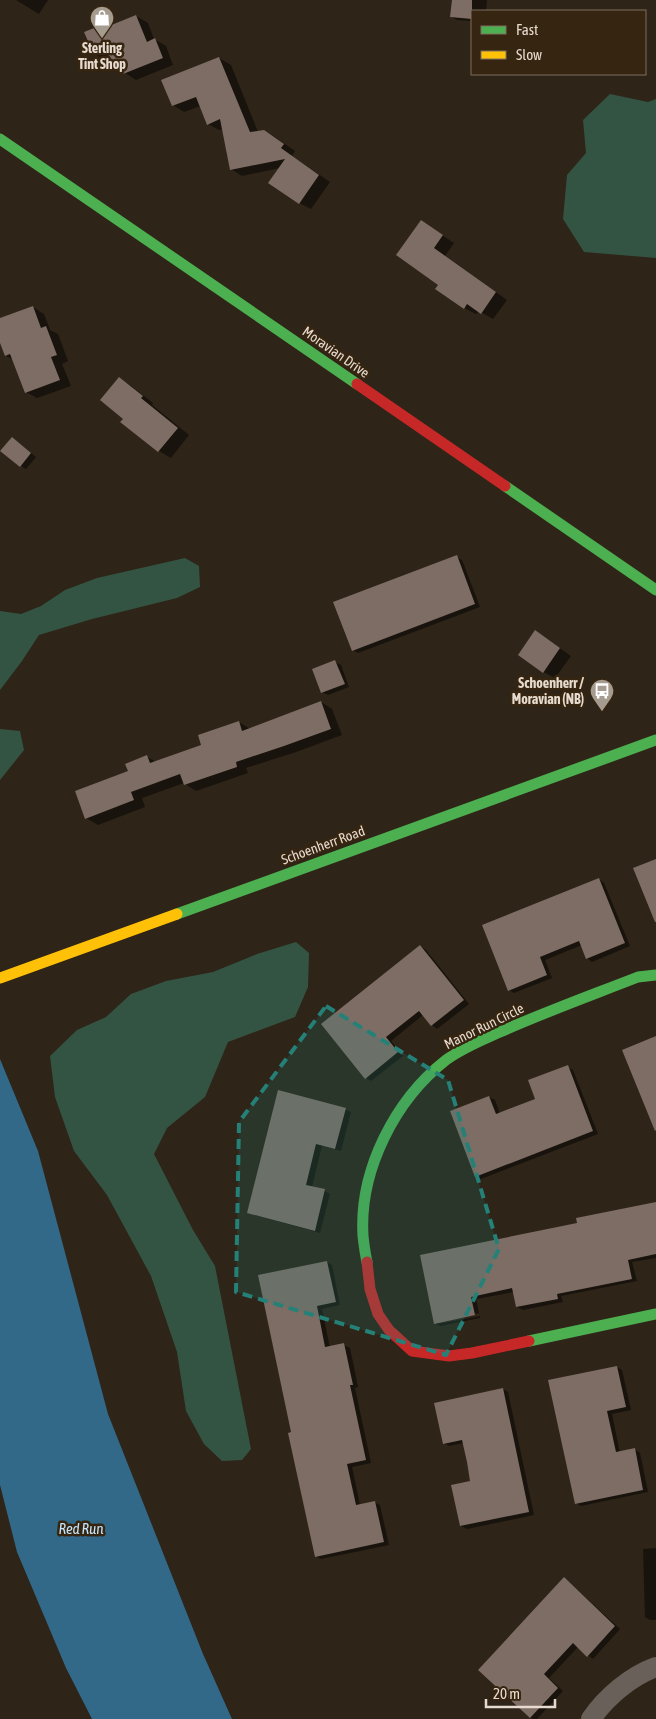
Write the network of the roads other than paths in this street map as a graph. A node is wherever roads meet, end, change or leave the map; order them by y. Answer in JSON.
{"nodes":[{"id":1,"x":0,"y":139,"type":"edge"},
{"id":2,"x":656,"y":590,"type":"edge"},
{"id":3,"x":656,"y":740,"type":"edge"},
{"id":4,"x":656,"y":975,"type":"edge"},
{"id":5,"x":0,"y":978,"type":"edge"},
{"id":6,"x":656,"y":1314,"type":"edge"},
{"id":7,"x":656,"y":1667,"type":"edge"},
{"id":8,"x":591,"y":1719,"type":"edge"}],
"edges":[{"from":1,"to":2,"type":"street","name":"Moravian Drive"},
{"from":3,"to":5,"type":"street","name":"Schoenherr Road"},
{"from":4,"to":6,"type":"street","name":"Manor Run Circle"},
{"from":7,"to":8,"type":"street"}]}
